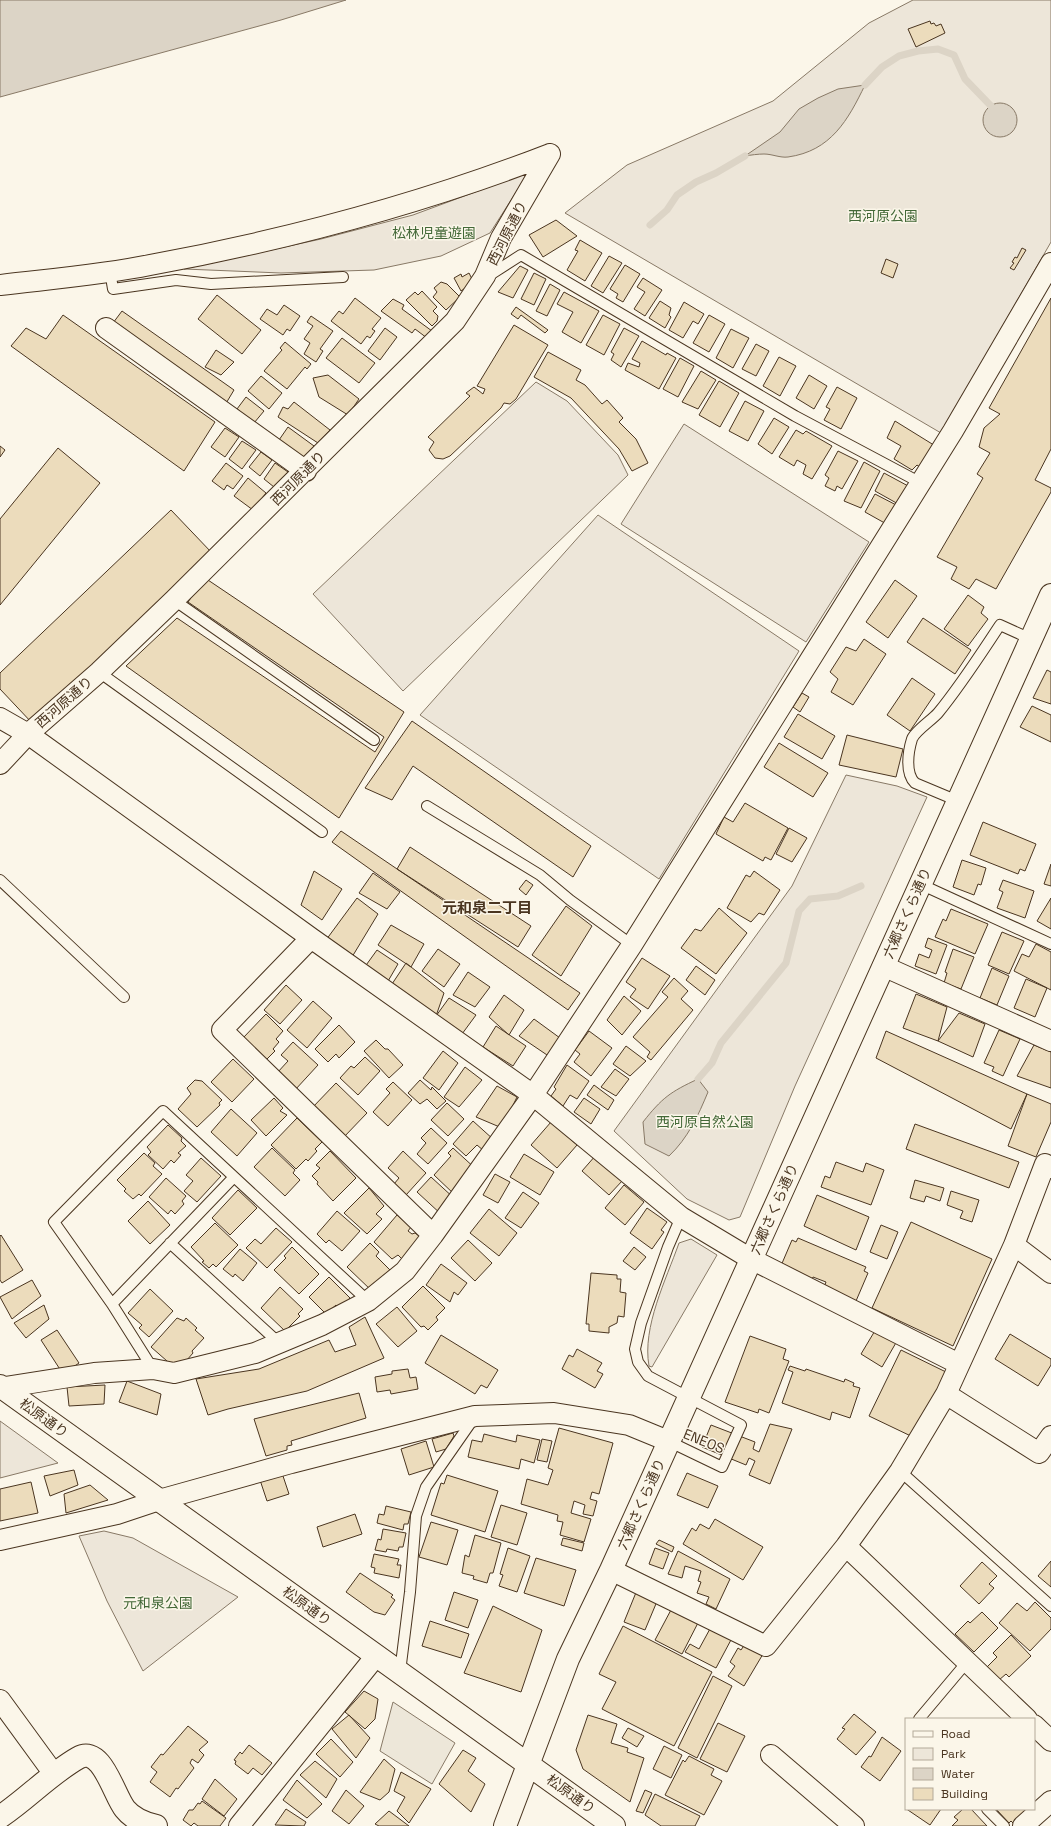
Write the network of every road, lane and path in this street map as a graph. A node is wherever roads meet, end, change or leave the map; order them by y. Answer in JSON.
{"nodes":[{"id":1,"x":1051,"y":263,"type":"edge"},
{"id":2,"x":110,"y":271,"type":"junction"},
{"id":3,"x":485,"y":276,"type":"junction"},
{"id":4,"x":344,"y":277,"type":"dead end"},
{"id":5,"x":0,"y":286,"type":"edge"},
{"id":6,"x":106,"y":328,"type":"dead end"},
{"id":7,"x":306,"y":471,"type":"junction"},
{"id":8,"x":921,"y":483,"type":"junction"},
{"id":9,"x":174,"y":600,"type":"junction"},
{"id":10,"x":1050,"y":602,"type":"edge"},
{"id":11,"x":1031,"y":639,"type":"junction"},
{"id":12,"x":99,"y":672,"type":"junction"},
{"id":13,"x":0,"y":718,"type":"edge"},
{"id":14,"x":28,"y":734,"type":"junction"},
{"id":15,"x":374,"y":740,"type":"dead end"},
{"id":16,"x":0,"y":764,"type":"edge"},
{"id":17,"x":958,"y":801,"type":"junction"},
{"id":18,"x":427,"y":806,"type":"dead end"},
{"id":19,"x":322,"y":832,"type":"dead end"},
{"id":20,"x":0,"y":880,"type":"edge"},
{"id":21,"x":920,"y":884,"type":"junction"},
{"id":22,"x":311,"y":938,"type":"junction"},
{"id":23,"x":632,"y":944,"type":"junction"},
{"id":24,"x":1051,"y":944,"type":"edge"},
{"id":25,"x":883,"y":966,"type":"junction"},
{"id":26,"x":124,"y":997,"type":"dead end"},
{"id":27,"x":1051,"y":1041,"type":"edge"},
{"id":28,"x":533,"y":1095,"type":"junction"},
{"id":29,"x":1051,"y":1168,"type":"edge"},
{"id":30,"x":234,"y":1177,"type":"junction"},
{"id":31,"x":681,"y":1217,"type":"junction"},
{"id":32,"x":433,"y":1235,"type":"junction"},
{"id":33,"x":170,"y":1243,"type":"junction"},
{"id":34,"x":1014,"y":1245,"type":"junction"},
{"id":35,"x":751,"y":1260,"type":"junction"},
{"id":36,"x":1051,"y":1273,"type":"edge"},
{"id":37,"x":368,"y":1301,"type":"junction"},
{"id":38,"x":112,"y":1304,"type":"junction"},
{"id":39,"x":279,"y":1343,"type":"junction"},
{"id":40,"x":960,"y":1364,"type":"junction"},
{"id":41,"x":153,"y":1369,"type":"junction"},
{"id":42,"x":0,"y":1387,"type":"edge"},
{"id":43,"x":946,"y":1394,"type":"junction"},
{"id":44,"x":688,"y":1398,"type":"junction"},
{"id":45,"x":475,"y":1416,"type":"junction"},
{"id":46,"x":1051,"y":1436,"type":"edge"},
{"id":47,"x":668,"y":1441,"type":"junction"},
{"id":48,"x":900,"y":1471,"type":"junction"},
{"id":49,"x":159,"y":1500,"type":"junction"},
{"id":50,"x":0,"y":1540,"type":"edge"},
{"id":51,"x":846,"y":1546,"type":"junction"},
{"id":52,"x":611,"y":1570,"type":"junction"},
{"id":53,"x":1051,"y":1606,"type":"edge"},
{"id":54,"x":376,"y":1656,"type":"junction"},
{"id":55,"x":967,"y":1662,"type":"junction"},
{"id":56,"x":400,"y":1672,"type":"junction"},
{"id":57,"x":0,"y":1700,"type":"edge"},
{"id":58,"x":921,"y":1718,"type":"edge"},
{"id":59,"x":1026,"y":1718,"type":"edge"},
{"id":60,"x":1035,"y":1726,"type":"edge"},
{"id":61,"x":1051,"y":1741,"type":"edge"},
{"id":62,"x":771,"y":1754,"type":"dead end"},
{"id":63,"x":530,"y":1764,"type":"junction"},
{"id":64,"x":54,"y":1774,"type":"junction"},
{"id":65,"x":1051,"y":1801,"type":"edge"},
{"id":66,"x":988,"y":1810,"type":"edge"},
{"id":67,"x":0,"y":1817,"type":"edge"},
{"id":68,"x":156,"y":1826,"type":"edge"},
{"id":69,"x":239,"y":1826,"type":"edge"},
{"id":70,"x":505,"y":1826,"type":"edge"},
{"id":71,"x":614,"y":1826,"type":"edge"},
{"id":72,"x":854,"y":1826,"type":"edge"},
{"id":73,"x":1004,"y":1826,"type":"edge"},
{"id":74,"x":1023,"y":1826,"type":"edge"}],
"edges":[{"from":1,"to":8,"type":"street"},
{"from":2,"to":3,"type":"street","name":"西河原通り"},
{"from":2,"to":4,"type":"lane"},
{"from":2,"to":5,"type":"street"},
{"from":3,"to":7,"type":"street","name":"西河原通り"},
{"from":3,"to":8,"type":"lane"},
{"from":6,"to":7,"type":"street"},
{"from":7,"to":9,"type":"street","name":"西河原通り"},
{"from":8,"to":23,"type":"street"},
{"from":9,"to":12,"type":"street","name":"西河原通り"},
{"from":9,"to":15,"type":"lane"},
{"from":10,"to":11,"type":"main road","name":"六郷さくら通り"},
{"from":11,"to":17,"type":"main road","name":"六郷さくら通り"},
{"from":11,"to":17,"type":"lane"},
{"from":12,"to":14,"type":"street","name":"西河原通り"},
{"from":12,"to":19,"type":"lane"},
{"from":13,"to":14,"type":"street"},
{"from":14,"to":16,"type":"street","name":"西河原通り"},
{"from":14,"to":22,"type":"street"},
{"from":17,"to":21,"type":"main road","name":"六郷さくら通り"},
{"from":18,"to":23,"type":"lane"},
{"from":20,"to":26,"type":"lane"},
{"from":21,"to":24,"type":"lane"},
{"from":21,"to":25,"type":"main road","name":"六郷さくら通り"},
{"from":22,"to":28,"type":"street"},
{"from":22,"to":32,"type":"street"},
{"from":23,"to":28,"type":"street"},
{"from":25,"to":27,"type":"street"},
{"from":25,"to":35,"type":"main road","name":"六郷さくら通り"},
{"from":28,"to":31,"type":"street"},
{"from":28,"to":32,"type":"street"},
{"from":29,"to":34,"type":"street"},
{"from":30,"to":33,"type":"lane"},
{"from":30,"to":37,"type":"lane"},
{"from":30,"to":38,"type":"lane"},
{"from":31,"to":35,"type":"street"},
{"from":31,"to":44,"type":"lane"},
{"from":32,"to":37,"type":"street"},
{"from":33,"to":38,"type":"lane"},
{"from":33,"to":39,"type":"lane"},
{"from":34,"to":36,"type":"street"},
{"from":34,"to":40,"type":"street"},
{"from":35,"to":40,"type":"street"},
{"from":35,"to":44,"type":"main road","name":"六郷さくら通り"},
{"from":37,"to":39,"type":"street"},
{"from":38,"to":41,"type":"lane"},
{"from":39,"to":41,"type":"street"},
{"from":40,"to":43,"type":"street"},
{"from":41,"to":42,"type":"street"},
{"from":42,"to":49,"type":"main road","name":"松原通り"},
{"from":43,"to":46,"type":"street"},
{"from":43,"to":48,"type":"street"},
{"from":44,"to":47,"type":"main road","name":"六郷さくら通り"},
{"from":44,"to":47,"type":"lane","name":"ENEOS"},
{"from":45,"to":47,"type":"street"},
{"from":45,"to":49,"type":"street"},
{"from":45,"to":56,"type":"lane"},
{"from":47,"to":52,"type":"main road","name":"六郷さくら通り"},
{"from":48,"to":51,"type":"street"},
{"from":48,"to":53,"type":"lane"},
{"from":49,"to":50,"type":"street"},
{"from":49,"to":54,"type":"main road","name":"松原通り"},
{"from":51,"to":52,"type":"street"},
{"from":51,"to":55,"type":"street"},
{"from":52,"to":63,"type":"main road","name":"六郷さくら通り"},
{"from":54,"to":56,"type":"main road","name":"松原通り"},
{"from":54,"to":69,"type":"street"},
{"from":55,"to":58,"type":"lane"},
{"from":55,"to":59,"type":"street"},
{"from":56,"to":63,"type":"main road","name":"松原通り"},
{"from":57,"to":64,"type":"street"},
{"from":60,"to":61,"type":"street"},
{"from":62,"to":72,"type":"street"},
{"from":63,"to":70,"type":"main road","name":"六郷さくら通り"},
{"from":63,"to":71,"type":"main road","name":"松原通り"},
{"from":64,"to":67,"type":"main road"},
{"from":64,"to":68,"type":"main road"},
{"from":65,"to":74,"type":"street"},
{"from":66,"to":73,"type":"lane"}]}
